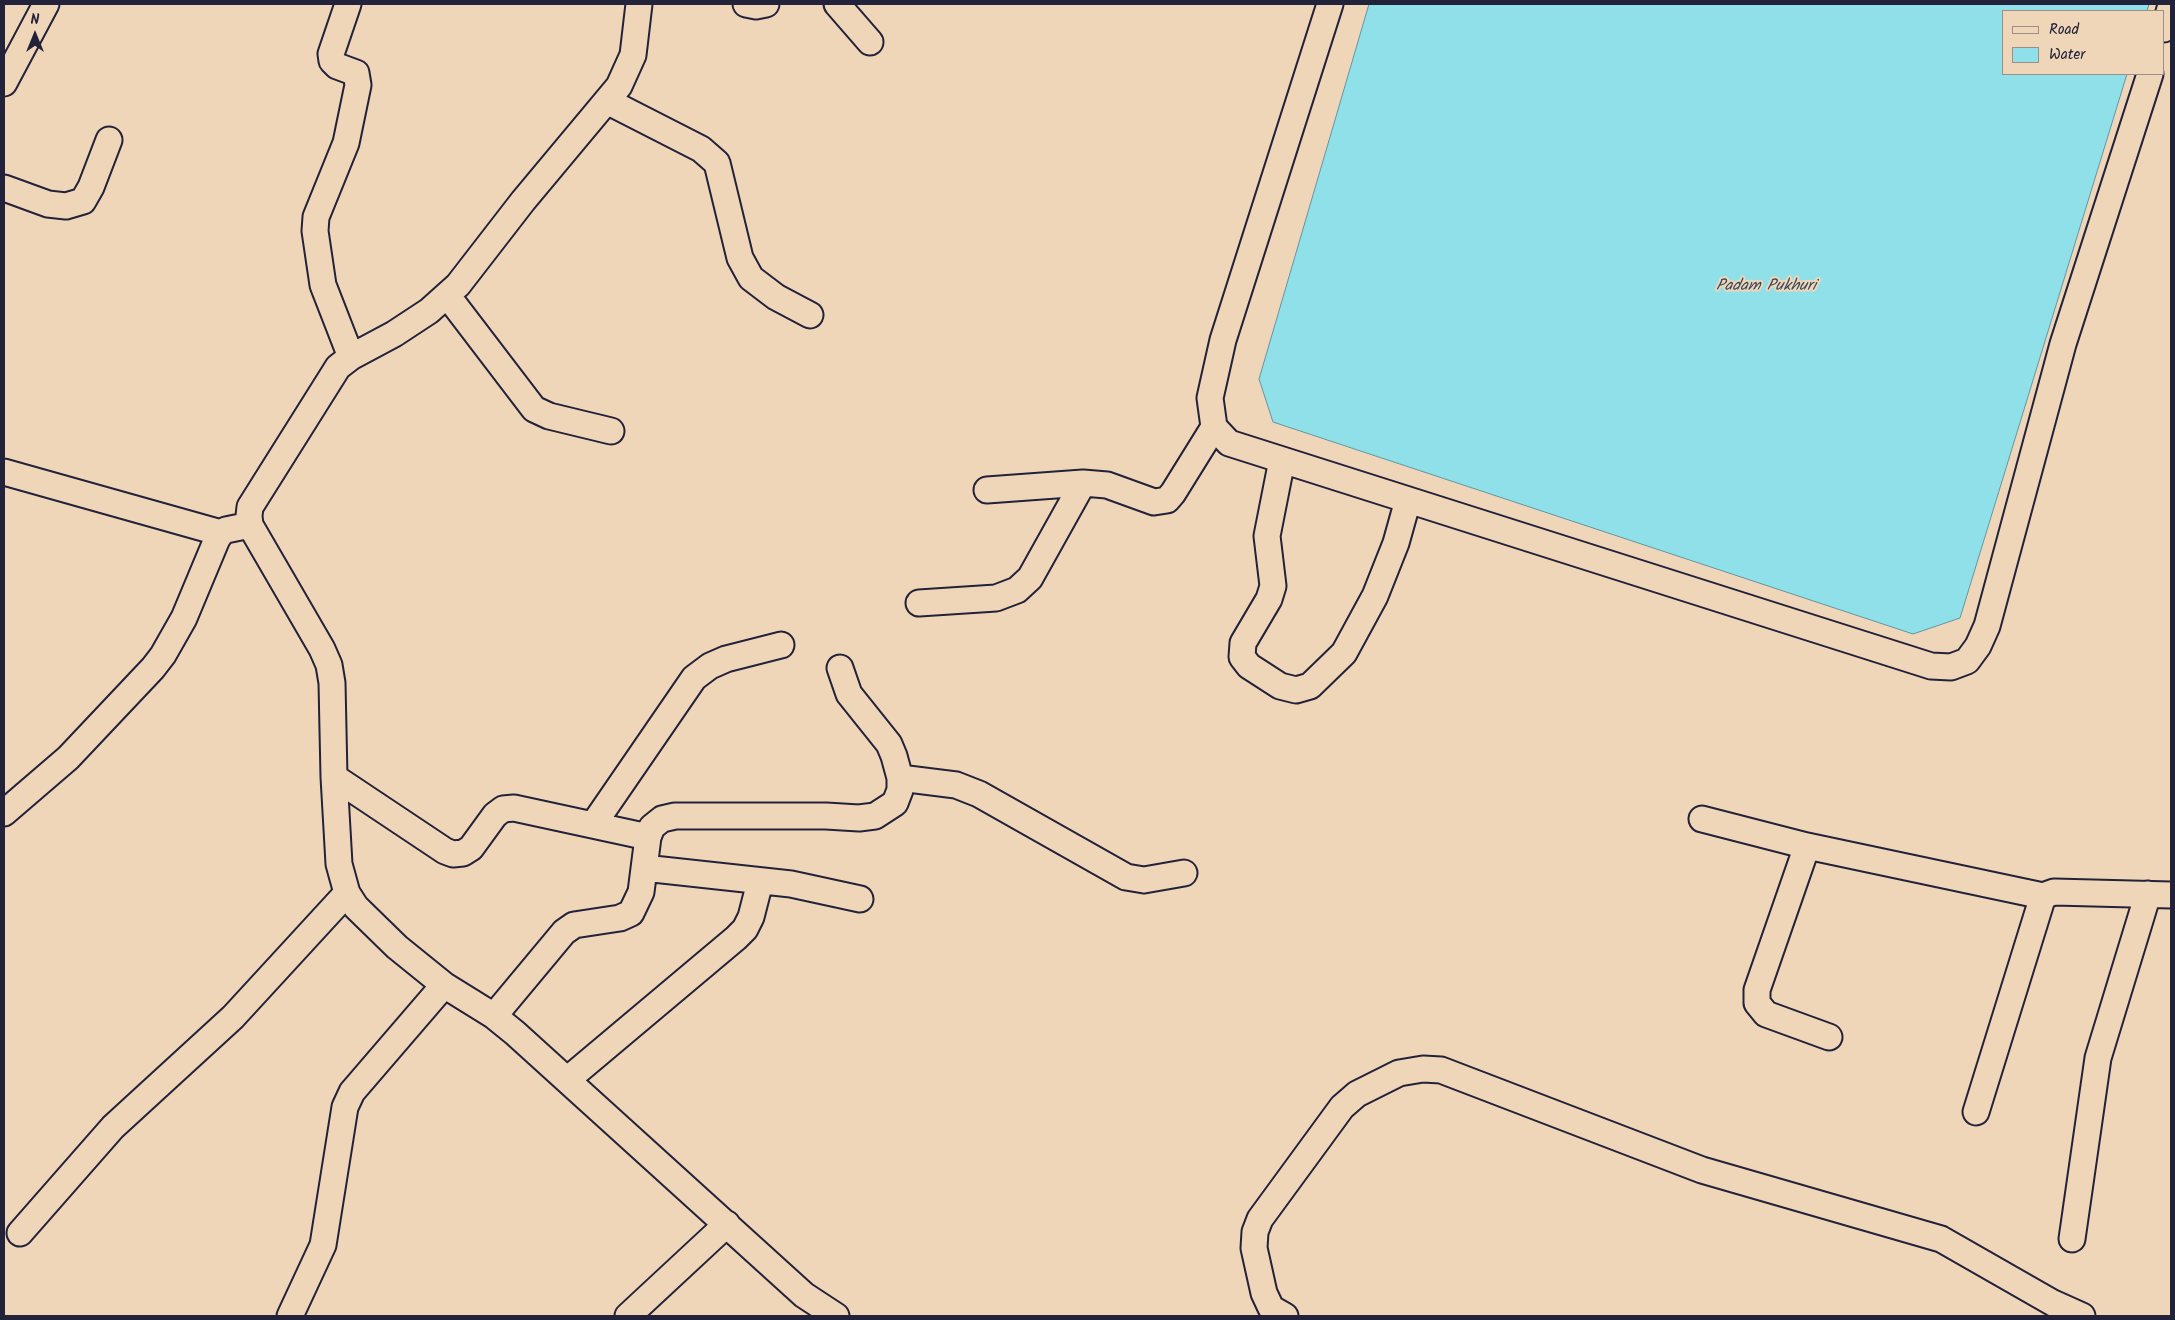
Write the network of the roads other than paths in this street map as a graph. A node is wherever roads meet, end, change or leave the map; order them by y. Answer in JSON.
{"nodes":[{"id":1,"x":46,"y":4,"type":"edge"},
{"id":2,"x":348,"y":4,"type":"edge"},
{"id":3,"x":639,"y":4,"type":"edge"},
{"id":4,"x":746,"y":4,"type":"edge"},
{"id":5,"x":766,"y":4,"type":"edge"},
{"id":6,"x":837,"y":4,"type":"edge"},
{"id":7,"x":1330,"y":4,"type":"edge"},
{"id":8,"x":2171,"y":5,"type":"edge"},
{"id":9,"x":2165,"y":26,"type":"edge"},
{"id":10,"x":870,"y":42,"type":"dead end"},
{"id":11,"x":8,"y":68,"type":"edge"},
{"id":12,"x":2150,"y":75,"type":"edge"},
{"id":13,"x":607,"y":101,"type":"junction"},
{"id":14,"x":109,"y":140,"type":"dead end"},
{"id":15,"x":4,"y":188,"type":"edge"},
{"id":16,"x":447,"y":295,"type":"junction"},
{"id":17,"x":810,"y":315,"type":"dead end"},
{"id":18,"x":351,"y":357,"type":"junction"},
{"id":19,"x":1214,"y":427,"type":"junction"},
{"id":20,"x":611,"y":431,"type":"dead end"},
{"id":21,"x":1282,"y":460,"type":"junction"},
{"id":22,"x":4,"y":472,"type":"edge"},
{"id":23,"x":1083,"y":483,"type":"junction"},
{"id":24,"x":987,"y":490,"type":"dead end"},
{"id":25,"x":1408,"y":500,"type":"junction"},
{"id":26,"x":250,"y":525,"type":"junction"},
{"id":27,"x":221,"y":533,"type":"junction"},
{"id":28,"x":919,"y":603,"type":"dead end"},
{"id":29,"x":781,"y":645,"type":"dead end"},
{"id":30,"x":840,"y":668,"type":"dead end"},
{"id":31,"x":334,"y":777,"type":"junction"},
{"id":32,"x":900,"y":778,"type":"junction"},
{"id":33,"x":4,"y":813,"type":"edge"},
{"id":34,"x":1702,"y":818,"type":"dead end"},
{"id":35,"x":594,"y":825,"type":"junction"},
{"id":36,"x":648,"y":837,"type":"junction"},
{"id":37,"x":1808,"y":846,"type":"junction"},
{"id":38,"x":644,"y":868,"type":"junction"},
{"id":39,"x":1184,"y":873,"type":"dead end"},
{"id":40,"x":760,"y":882,"type":"junction"},
{"id":41,"x":347,"y":893,"type":"junction"},
{"id":42,"x":2159,"y":895,"type":"edge"},
{"id":43,"x":2043,"y":896,"type":"junction"},
{"id":44,"x":860,"y":899,"type":"dead end"},
{"id":45,"x":444,"y":986,"type":"junction"},
{"id":46,"x":494,"y":1016,"type":"junction"},
{"id":47,"x":1829,"y":1037,"type":"dead end"},
{"id":48,"x":568,"y":1080,"type":"junction"},
{"id":49,"x":1976,"y":1112,"type":"dead end"},
{"id":50,"x":727,"y":1224,"type":"junction"},
{"id":51,"x":20,"y":1234,"type":"dead end"},
{"id":52,"x":2072,"y":1239,"type":"dead end"},
{"id":53,"x":290,"y":1316,"type":"edge"},
{"id":54,"x":628,"y":1316,"type":"edge"},
{"id":55,"x":836,"y":1316,"type":"edge"},
{"id":56,"x":1285,"y":1316,"type":"edge"},
{"id":57,"x":2082,"y":1316,"type":"edge"}],
"edges":[{"from":1,"to":11,"type":"street"},
{"from":2,"to":18,"type":"street"},
{"from":3,"to":13,"type":"street"},
{"from":4,"to":5,"type":"street"},
{"from":6,"to":10,"type":"street"},
{"from":7,"to":19,"type":"street"},
{"from":8,"to":9,"type":"street"},
{"from":12,"to":25,"type":"street"},
{"from":13,"to":16,"type":"street"},
{"from":13,"to":17,"type":"street"},
{"from":14,"to":15,"type":"street"},
{"from":16,"to":18,"type":"street"},
{"from":16,"to":20,"type":"street"},
{"from":18,"to":26,"type":"street"},
{"from":19,"to":21,"type":"street"},
{"from":19,"to":23,"type":"street"},
{"from":21,"to":25,"type":"street"},
{"from":21,"to":25,"type":"street"},
{"from":22,"to":27,"type":"street"},
{"from":23,"to":24,"type":"street"},
{"from":23,"to":28,"type":"street"},
{"from":26,"to":27,"type":"street"},
{"from":26,"to":31,"type":"street"},
{"from":27,"to":33,"type":"street"},
{"from":29,"to":35,"type":"street"},
{"from":30,"to":32,"type":"street"},
{"from":31,"to":35,"type":"street"},
{"from":31,"to":41,"type":"street"},
{"from":32,"to":36,"type":"street"},
{"from":32,"to":39,"type":"street"},
{"from":34,"to":37,"type":"street"},
{"from":35,"to":36,"type":"street"},
{"from":36,"to":38,"type":"street"},
{"from":37,"to":43,"type":"street"},
{"from":37,"to":47,"type":"street"},
{"from":38,"to":40,"type":"street"},
{"from":38,"to":46,"type":"street"},
{"from":40,"to":44,"type":"street"},
{"from":40,"to":48,"type":"street"},
{"from":41,"to":45,"type":"street"},
{"from":41,"to":51,"type":"street"},
{"from":42,"to":43,"type":"street"},
{"from":42,"to":52,"type":"street"},
{"from":43,"to":49,"type":"street"},
{"from":45,"to":46,"type":"street"},
{"from":45,"to":53,"type":"street"},
{"from":46,"to":48,"type":"street"},
{"from":48,"to":50,"type":"street"},
{"from":50,"to":54,"type":"street"},
{"from":50,"to":55,"type":"street"},
{"from":56,"to":57,"type":"street"}]}
